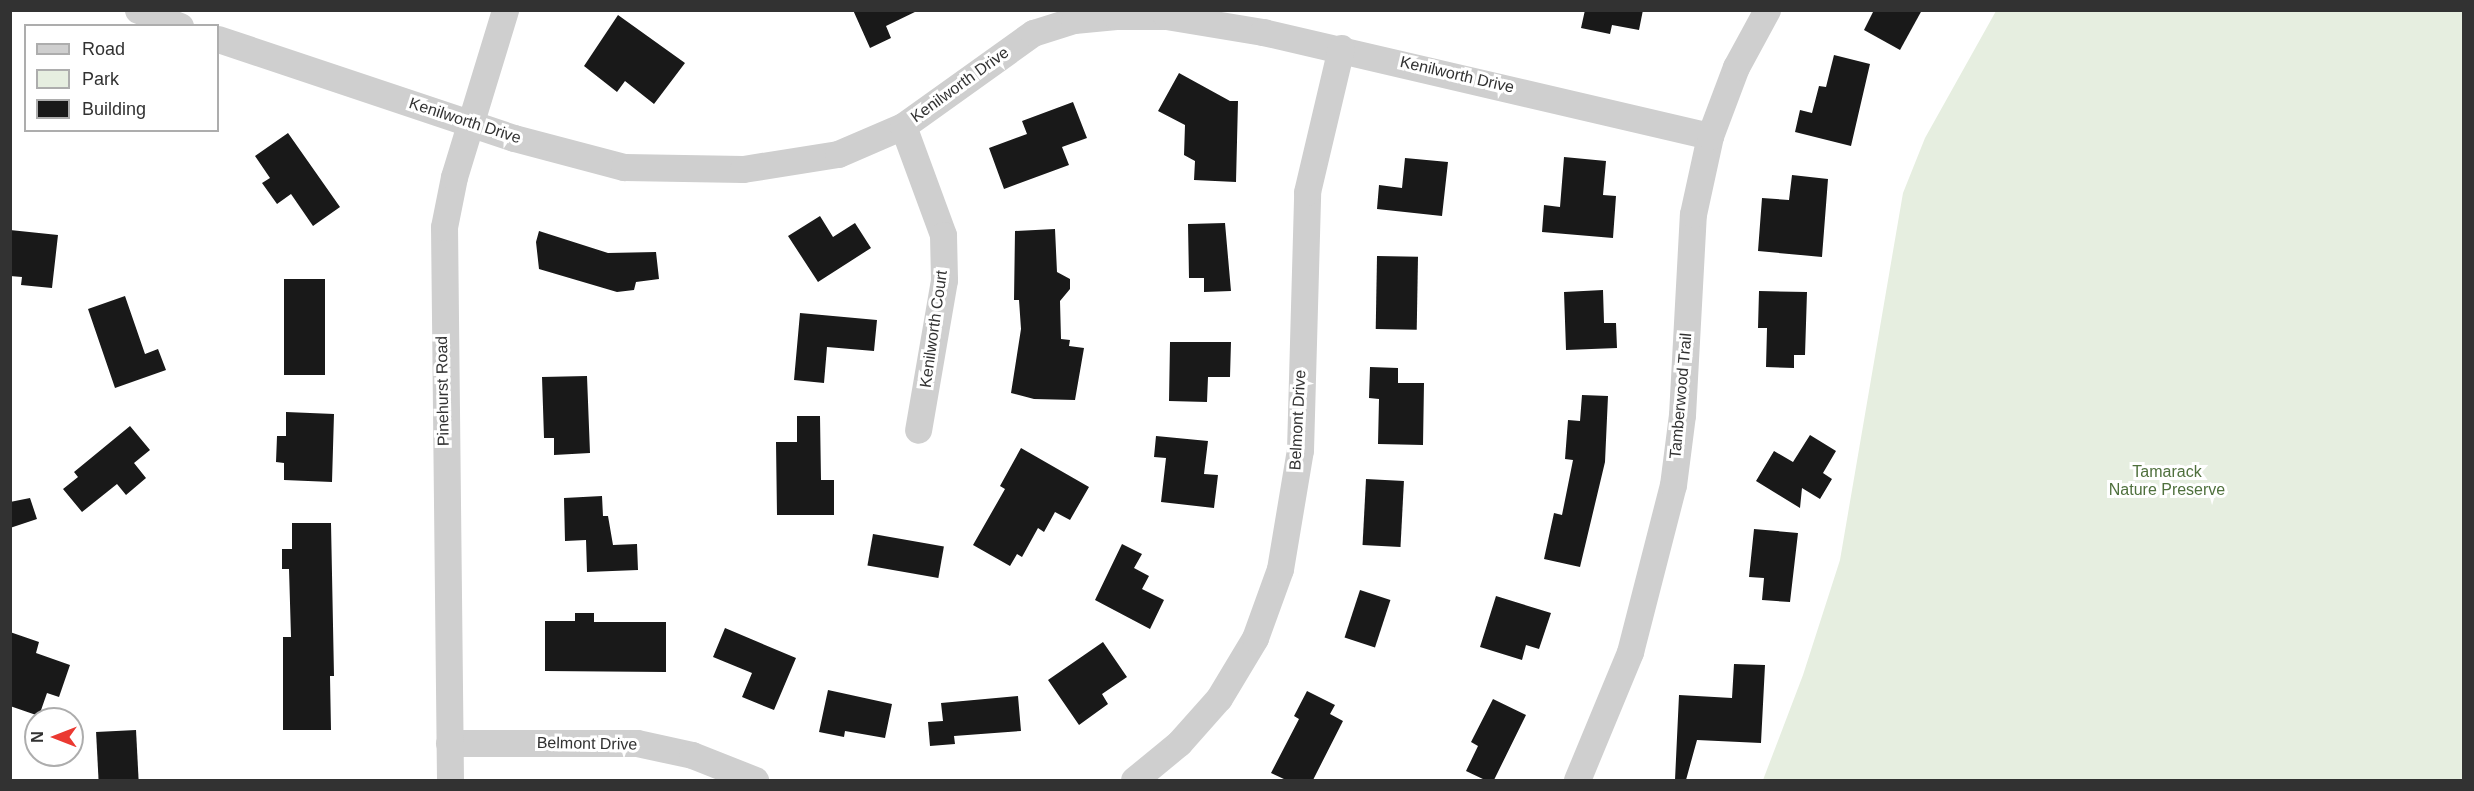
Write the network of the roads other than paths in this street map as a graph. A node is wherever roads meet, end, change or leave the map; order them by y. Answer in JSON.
{"nodes":[{"id":1,"x":138,"y":10,"type":"edge"},
{"id":2,"x":505,"y":10,"type":"edge"},
{"id":3,"x":1767,"y":10,"type":"edge"},
{"id":4,"x":175,"y":24,"type":"edge"},
{"id":5,"x":219,"y":39,"type":"edge"},
{"id":6,"x":1341,"y":48,"type":"junction"},
{"id":7,"x":470,"y":121,"type":"junction"},
{"id":8,"x":903,"y":126,"type":"junction"},
{"id":9,"x":1710,"y":136,"type":"junction"},
{"id":10,"x":918,"y":430,"type":"dead end"},
{"id":11,"x":449,"y":743,"type":"junction"},
{"id":12,"x":450,"y":780,"type":"edge"},
{"id":13,"x":755,"y":780,"type":"edge"},
{"id":14,"x":1134,"y":780,"type":"edge"},
{"id":15,"x":1577,"y":780,"type":"edge"}],
"edges":[{"from":1,"to":4,"type":"street"},
{"from":2,"to":7,"type":"street","name":"Pinehurst Road"},
{"from":3,"to":9,"type":"street","name":"Tamberwood Trail"},
{"from":5,"to":7,"type":"street","name":"Kenilworth Drive"},
{"from":6,"to":8,"type":"street","name":"Kenilworth Drive"},
{"from":6,"to":9,"type":"street","name":"Kenilworth Drive"},
{"from":6,"to":14,"type":"street","name":"Belmont Drive"},
{"from":7,"to":8,"type":"street","name":"Kenilworth Drive"},
{"from":7,"to":11,"type":"street","name":"Pinehurst Road"},
{"from":8,"to":10,"type":"street","name":"Kenilworth Court"},
{"from":9,"to":15,"type":"street","name":"Tamberwood Trail"},
{"from":11,"to":12,"type":"street","name":"Pinehurst Road"},
{"from":11,"to":13,"type":"street","name":"Belmont Drive"}]}
